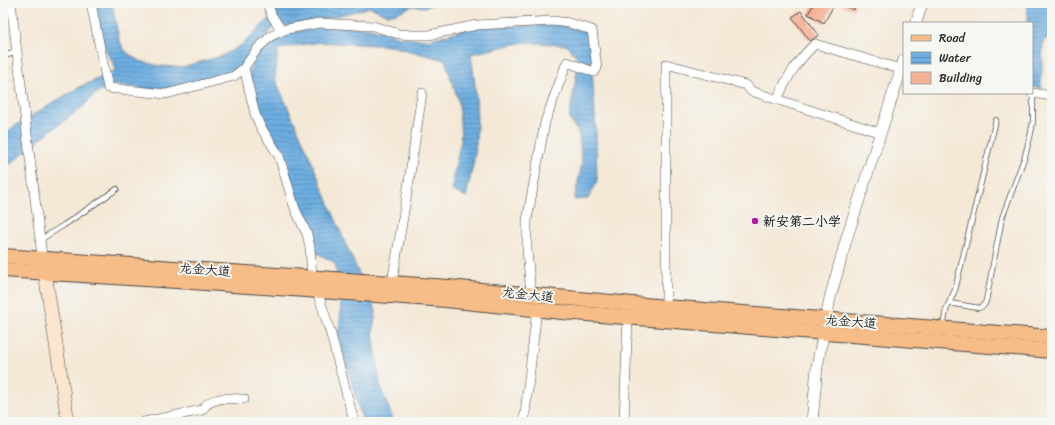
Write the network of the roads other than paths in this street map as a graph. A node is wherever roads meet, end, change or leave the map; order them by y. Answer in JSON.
{"nodes":[{"id":1,"x":11,"y":3,"type":"edge"},
{"id":2,"x":91,"y":3,"type":"edge"},
{"id":3,"x":267,"y":3,"type":"edge"},
{"id":4,"x":922,"y":3,"type":"edge"},
{"id":5,"x":916,"y":22,"type":"edge"},
{"id":6,"x":282,"y":31,"type":"junction"},
{"id":7,"x":18,"y":52,"type":"junction"},
{"id":8,"x":3,"y":56,"type":"edge"},
{"id":9,"x":903,"y":67,"type":"edge"},
{"id":10,"x":244,"y":68,"type":"junction"},
{"id":11,"x":422,"y":92,"type":"dead end"},
{"id":12,"x":1033,"y":93,"type":"edge"},
{"id":13,"x":1032,"y":94,"type":"edge"},
{"id":14,"x":1052,"y":96,"type":"edge"},
{"id":15,"x":777,"y":100,"type":"junction"},
{"id":16,"x":996,"y":120,"type":"dead end"},
{"id":17,"x":881,"y":133,"type":"junction"},
{"id":18,"x":117,"y":189,"type":"dead end"},
{"id":19,"x":40,"y":240,"type":"junction"},
{"id":20,"x":3,"y":256,"type":"edge"},
{"id":21,"x":44,"y":266,"type":"junction"},
{"id":22,"x":3,"y":270,"type":"edge"},
{"id":23,"x":312,"y":277,"type":"junction"},
{"id":24,"x":392,"y":283,"type":"junction"},
{"id":25,"x":324,"y":287,"type":"junction"},
{"id":26,"x":531,"y":295,"type":"junction"},
{"id":27,"x":949,"y":303,"type":"junction"},
{"id":28,"x":666,"y":306,"type":"junction"},
{"id":29,"x":537,"y":309,"type":"junction"},
{"id":30,"x":628,"y":317,"type":"junction"},
{"id":31,"x":824,"y":326,"type":"junction"},
{"id":32,"x":942,"y":328,"type":"junction"},
{"id":33,"x":1052,"y":337,"type":"edge"},
{"id":34,"x":1052,"y":351,"type":"edge"},
{"id":35,"x":244,"y":399,"type":"dead end"},
{"id":36,"x":68,"y":422,"type":"edge"},
{"id":37,"x":144,"y":422,"type":"edge"},
{"id":38,"x":354,"y":422,"type":"edge"},
{"id":39,"x":524,"y":422,"type":"edge"},
{"id":40,"x":624,"y":422,"type":"edge"},
{"id":41,"x":812,"y":422,"type":"edge"}],
"edges":[{"from":1,"to":7,"type":"street"},
{"from":2,"to":10,"type":"street"},
{"from":3,"to":6,"type":"street"},
{"from":4,"to":5,"type":"street"},
{"from":6,"to":10,"type":"street"},
{"from":6,"to":26,"type":"street"},
{"from":7,"to":8,"type":"lane"},
{"from":7,"to":19,"type":"street"},
{"from":9,"to":15,"type":"street"},
{"from":9,"to":17,"type":"street"},
{"from":10,"to":23,"type":"street"},
{"from":11,"to":24,"type":"street"},
{"from":12,"to":14,"type":"street"},
{"from":13,"to":27,"type":"lane"},
{"from":15,"to":17,"type":"street"},
{"from":15,"to":28,"type":"street"},
{"from":16,"to":27,"type":"lane"},
{"from":17,"to":31,"type":"street"},
{"from":18,"to":19,"type":"lane"},
{"from":19,"to":21,"type":"street"},
{"from":20,"to":21,"type":"main road","name":"龙金大道"},
{"from":21,"to":22,"type":"main road","name":"龙金大道"},
{"from":21,"to":23,"type":"main road","name":"龙金大道"},
{"from":21,"to":25,"type":"main road","name":"龙金大道"},
{"from":21,"to":36,"type":"main road"},
{"from":23,"to":25,"type":"main road","name":"龙金大道"},
{"from":24,"to":25,"type":"main road","name":"龙金大道"},
{"from":24,"to":26,"type":"main road","name":"龙金大道"},
{"from":25,"to":29,"type":"main road","name":"龙金大道"},
{"from":25,"to":38,"type":"street"},
{"from":26,"to":28,"type":"main road","name":"龙金大道"},
{"from":27,"to":32,"type":"lane"},
{"from":28,"to":31,"type":"main road","name":"龙金大道"},
{"from":29,"to":30,"type":"main road","name":"龙金大道"},
{"from":29,"to":39,"type":"street"},
{"from":30,"to":31,"type":"main road","name":"龙金大道"},
{"from":30,"to":40,"type":"street"},
{"from":31,"to":32,"type":"main road","name":"龙金大道"},
{"from":31,"to":34,"type":"main road","name":"龙金大道"},
{"from":31,"to":41,"type":"street"},
{"from":32,"to":33,"type":"main road","name":"龙金大道"},
{"from":35,"to":37,"type":"street"}]}
